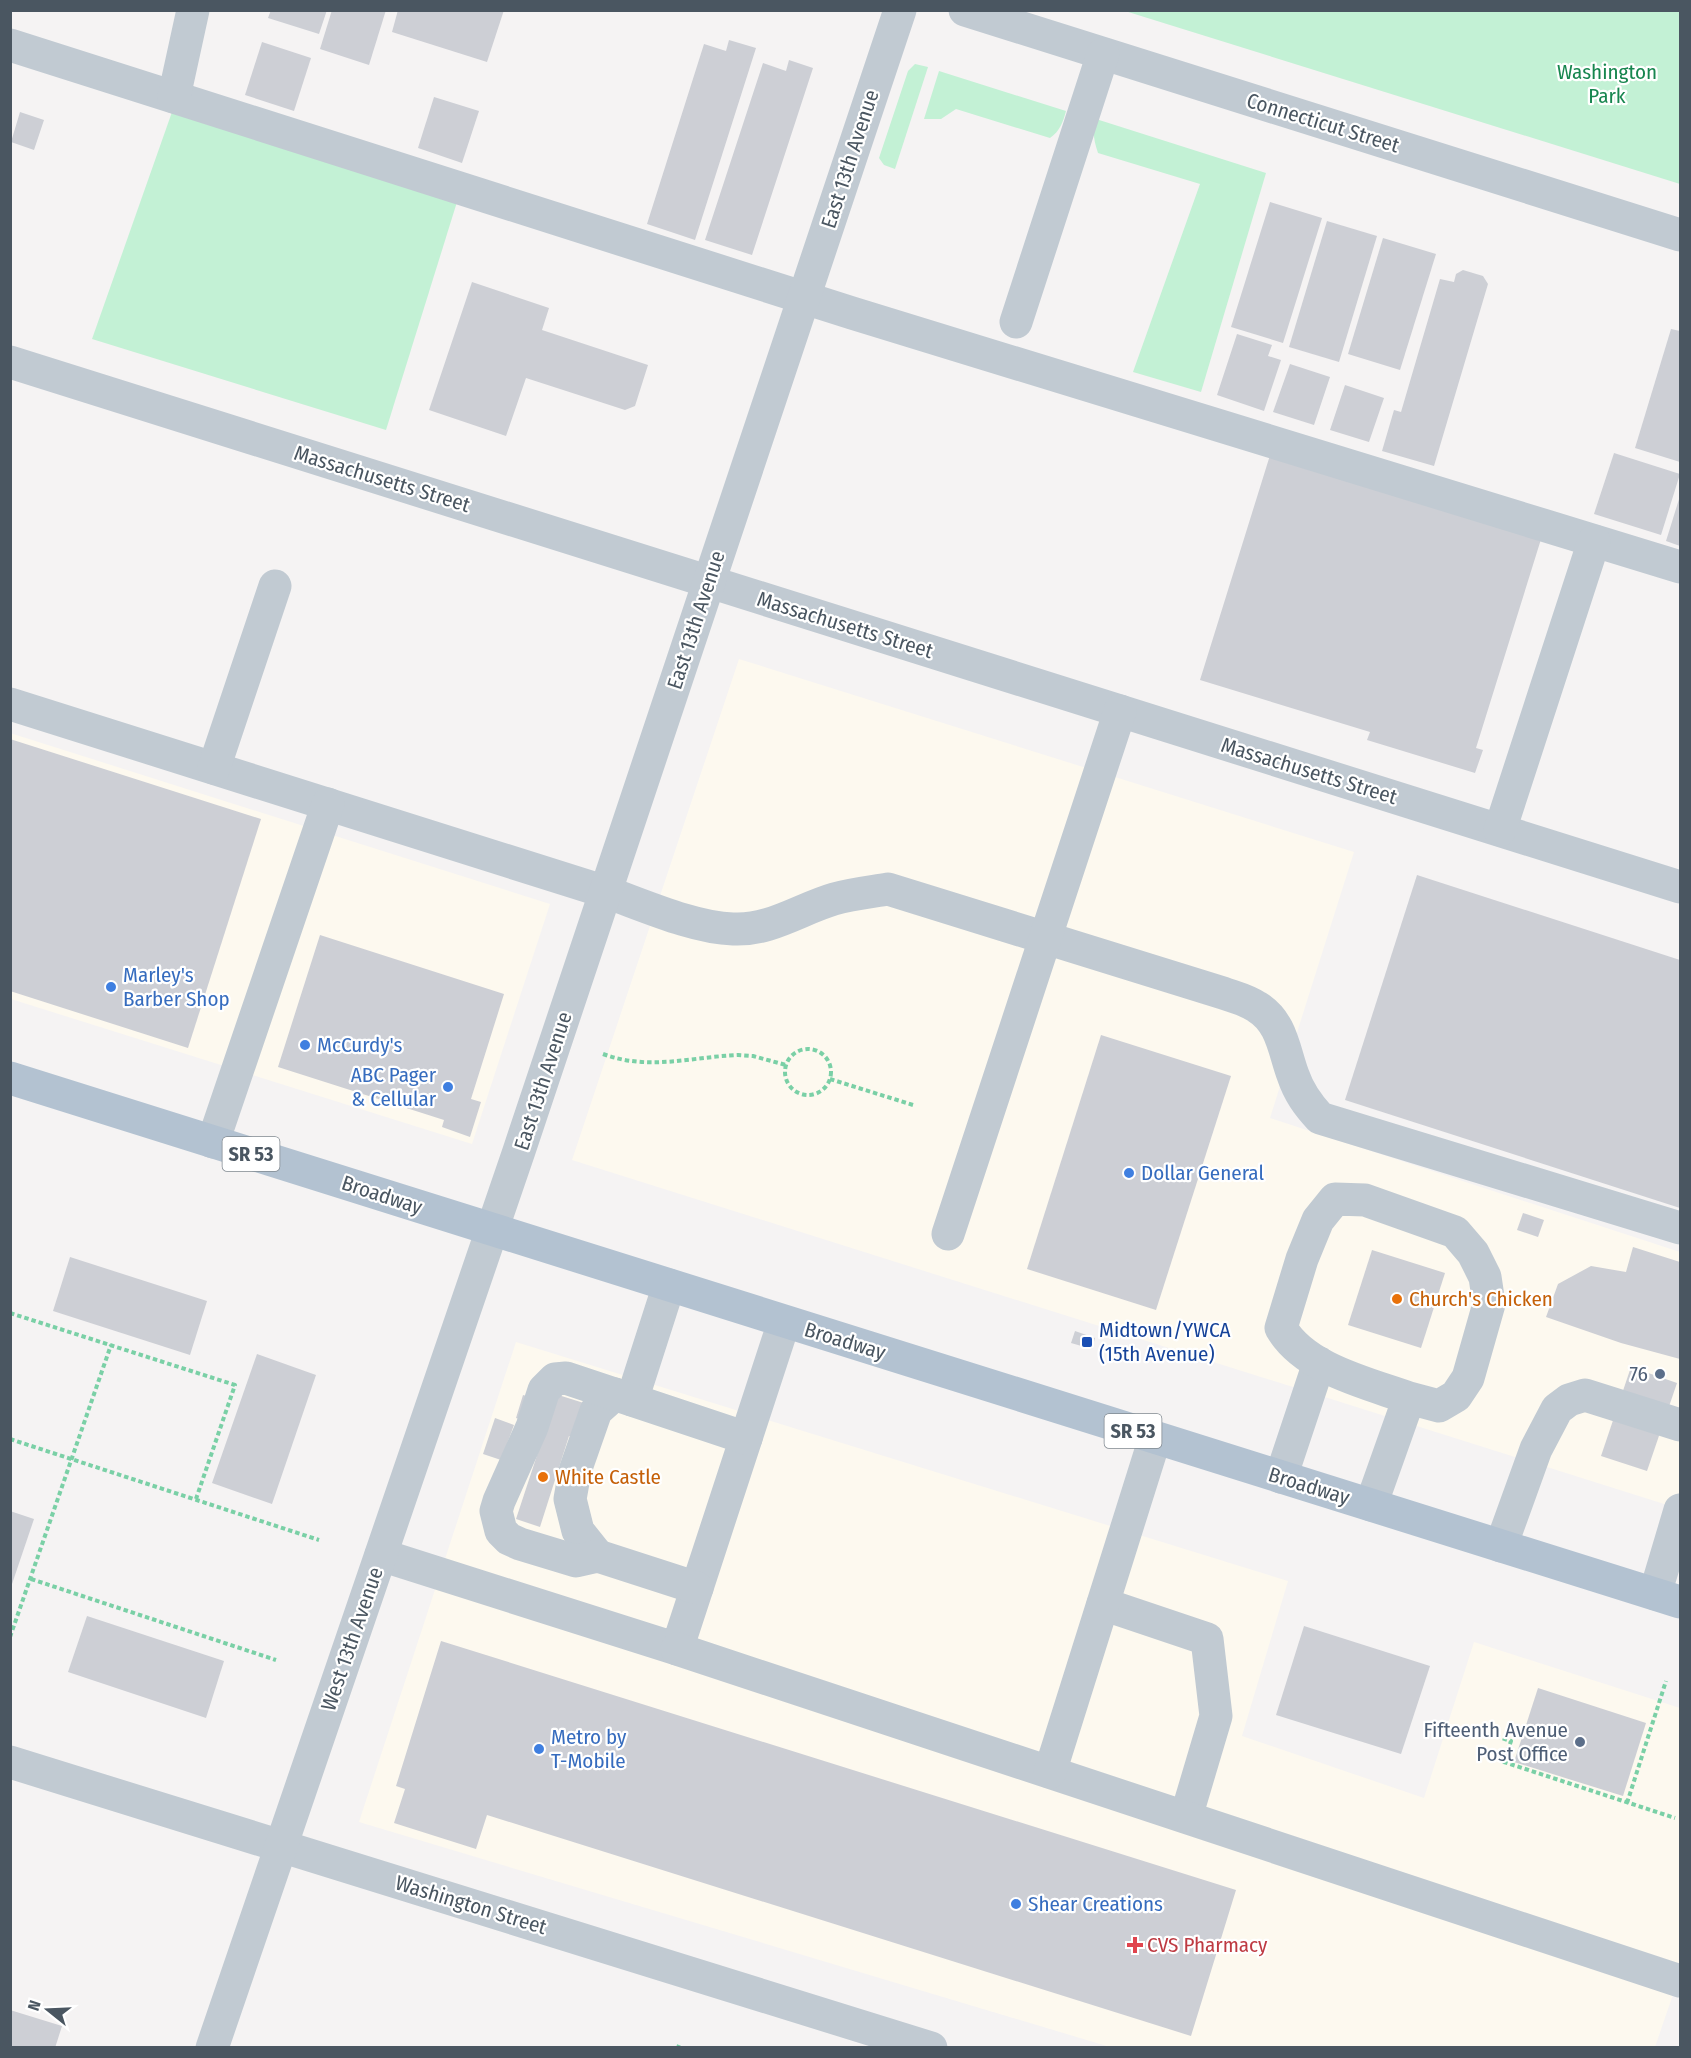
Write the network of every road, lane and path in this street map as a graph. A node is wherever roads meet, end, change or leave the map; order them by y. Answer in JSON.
{"nodes":[{"id":1,"x":193,"y":10,"type":"edge"},
{"id":2,"x":900,"y":10,"type":"edge"},
{"id":3,"x":965,"y":10,"type":"edge"},
{"id":4,"x":10,"y":45,"type":"edge"},
{"id":5,"x":1103,"y":54,"type":"junction"},
{"id":6,"x":174,"y":97,"type":"junction"},
{"id":7,"x":1680,"y":235,"type":"edge"},
{"id":8,"x":804,"y":298,"type":"junction"},
{"id":9,"x":1016,"y":322,"type":"dead end"},
{"id":10,"x":10,"y":362,"type":"edge"},
{"id":11,"x":1594,"y":541,"type":"junction"},
{"id":12,"x":1680,"y":567,"type":"edge"},
{"id":13,"x":709,"y":582,"type":"junction"},
{"id":14,"x":275,"y":586,"type":"dead end"},
{"id":15,"x":10,"y":704,"type":"edge"},
{"id":16,"x":1120,"y":711,"type":"junction"},
{"id":17,"x":214,"y":768,"type":"junction"},
{"id":18,"x":328,"y":804,"type":"junction"},
{"id":19,"x":1500,"y":830,"type":"junction"},
{"id":20,"x":1680,"y":887,"type":"edge"},
{"id":21,"x":606,"y":892,"type":"junction"},
{"id":22,"x":1046,"y":939,"type":"junction"},
{"id":23,"x":603,"y":1054,"type":"dead end"},
{"id":24,"x":786,"y":1065,"type":"junction"},
{"id":25,"x":10,"y":1078,"type":"edge"},
{"id":26,"x":830,"y":1079,"type":"junction"},
{"id":27,"x":913,"y":1106,"type":"dead end"},
{"id":28,"x":213,"y":1142,"type":"junction"},
{"id":29,"x":1680,"y":1228,"type":"edge"},
{"id":30,"x":492,"y":1230,"type":"junction"},
{"id":31,"x":948,"y":1234,"type":"dead end"},
{"id":32,"x":669,"y":1285,"type":"junction"},
{"id":33,"x":10,"y":1313,"type":"edge"},
{"id":34,"x":784,"y":1322,"type":"junction"},
{"id":35,"x":111,"y":1345,"type":"junction"},
{"id":36,"x":1319,"y":1363,"type":"junction"},
{"id":37,"x":623,"y":1397,"type":"junction"},
{"id":38,"x":1409,"y":1398,"type":"junction"},
{"id":39,"x":1680,"y":1425,"type":"edge"},
{"id":40,"x":746,"y":1438,"type":"junction"},
{"id":41,"x":1155,"y":1438,"type":"junction"},
{"id":42,"x":10,"y":1439,"type":"edge"},
{"id":43,"x":72,"y":1459,"type":"junction"},
{"id":44,"x":1281,"y":1477,"type":"junction"},
{"id":45,"x":196,"y":1499,"type":"junction"},
{"id":46,"x":1371,"y":1505,"type":"junction"},
{"id":47,"x":1680,"y":1510,"type":"edge"},
{"id":48,"x":319,"y":1540,"type":"dead end"},
{"id":49,"x":1501,"y":1546,"type":"junction"},
{"id":50,"x":381,"y":1555,"type":"junction"},
{"id":51,"x":598,"y":1556,"type":"junction"},
{"id":52,"x":31,"y":1579,"type":"junction"},
{"id":53,"x":697,"y":1588,"type":"junction"},
{"id":54,"x":1668,"y":1598,"type":"edge"},
{"id":55,"x":1103,"y":1604,"type":"junction"},
{"id":56,"x":10,"y":1638,"type":"edge"},
{"id":57,"x":677,"y":1649,"type":"junction"},
{"id":58,"x":276,"y":1660,"type":"dead end"},
{"id":59,"x":1666,"y":1681,"type":"dead end"},
{"id":60,"x":1467,"y":1727,"type":"dead end"},
{"id":61,"x":10,"y":1762,"type":"edge"},
{"id":62,"x":1050,"y":1772,"type":"junction"},
{"id":63,"x":1627,"y":1803,"type":"junction"},
{"id":64,"x":1186,"y":1817,"type":"junction"},
{"id":65,"x":1674,"y":1818,"type":"dead end"},
{"id":66,"x":281,"y":1846,"type":"junction"},
{"id":67,"x":1680,"y":1981,"type":"edge"},
{"id":68,"x":212,"y":2048,"type":"edge"},
{"id":69,"x":931,"y":2048,"type":"edge"}],
"edges":[{"from":1,"to":6,"type":"street"},
{"from":2,"to":8,"type":"street","name":"East 13th Avenue"},
{"from":3,"to":5,"type":"street","name":"Connecticut Street"},
{"from":4,"to":6,"type":"street"},
{"from":5,"to":7,"type":"street","name":"Connecticut Street"},
{"from":5,"to":9,"type":"street"},
{"from":6,"to":8,"type":"street"},
{"from":8,"to":11,"type":"street"},
{"from":8,"to":13,"type":"street","name":"East 13th Avenue"},
{"from":10,"to":13,"type":"street","name":"Massachusetts Street"},
{"from":11,"to":12,"type":"street"},
{"from":11,"to":19,"type":"street"},
{"from":13,"to":16,"type":"street","name":"Massachusetts Street"},
{"from":13,"to":21,"type":"street","name":"East 13th Avenue"},
{"from":14,"to":17,"type":"street"},
{"from":15,"to":17,"type":"street"},
{"from":16,"to":19,"type":"street","name":"Massachusetts Street"},
{"from":16,"to":22,"type":"street"},
{"from":17,"to":18,"type":"street"},
{"from":18,"to":21,"type":"street"},
{"from":18,"to":28,"type":"street"},
{"from":19,"to":20,"type":"street","name":"Massachusetts Street"},
{"from":21,"to":22,"type":"street"},
{"from":21,"to":30,"type":"street","name":"East 13th Avenue"},
{"from":22,"to":29,"type":"street"},
{"from":22,"to":31,"type":"street"},
{"from":23,"to":24,"type":"path"},
{"from":24,"to":26,"type":"path"},
{"from":24,"to":26,"type":"path"},
{"from":25,"to":28,"type":"main road","name":"Broadway","number":"SR 53"},
{"from":26,"to":27,"type":"path"},
{"from":28,"to":30,"type":"main road","name":"Broadway","number":"SR 53"},
{"from":30,"to":32,"type":"main road","name":"Broadway","number":"SR 53"},
{"from":30,"to":50,"type":"street","name":"West 13th Avenue"},
{"from":32,"to":34,"type":"main road","name":"Broadway","number":"SR 53"},
{"from":32,"to":37,"type":"street"},
{"from":33,"to":35,"type":"path"},
{"from":34,"to":40,"type":"street"},
{"from":34,"to":41,"type":"main road","name":"Broadway","number":"SR 53"},
{"from":35,"to":43,"type":"path"},
{"from":35,"to":45,"type":"path"},
{"from":36,"to":38,"type":"street"},
{"from":36,"to":38,"type":"street"},
{"from":36,"to":44,"type":"street"},
{"from":37,"to":40,"type":"street"},
{"from":37,"to":51,"type":"street"},
{"from":37,"to":51,"type":"street"},
{"from":38,"to":46,"type":"street"},
{"from":39,"to":49,"type":"street"},
{"from":40,"to":53,"type":"street"},
{"from":41,"to":44,"type":"main road","name":"Broadway","number":"SR 53"},
{"from":41,"to":55,"type":"street"},
{"from":42,"to":43,"type":"path"},
{"from":43,"to":45,"type":"path"},
{"from":43,"to":52,"type":"path"},
{"from":44,"to":46,"type":"main road","name":"Broadway","number":"SR 53"},
{"from":45,"to":48,"type":"path"},
{"from":46,"to":49,"type":"main road","name":"Broadway","number":"SR 53"},
{"from":47,"to":54,"type":"street"},
{"from":49,"to":54,"type":"main road","name":"Broadway","number":"SR 53"},
{"from":50,"to":57,"type":"street"},
{"from":50,"to":66,"type":"street","name":"West 13th Avenue"},
{"from":51,"to":53,"type":"street"},
{"from":52,"to":56,"type":"path"},
{"from":52,"to":58,"type":"path"},
{"from":53,"to":57,"type":"street"},
{"from":55,"to":62,"type":"street"},
{"from":55,"to":64,"type":"street"},
{"from":57,"to":62,"type":"street"},
{"from":59,"to":63,"type":"path"},
{"from":60,"to":63,"type":"path"},
{"from":61,"to":66,"type":"street","name":"Washington Street"},
{"from":62,"to":64,"type":"street"},
{"from":63,"to":65,"type":"path"},
{"from":64,"to":67,"type":"street"},
{"from":66,"to":68,"type":"street","name":"West 13th Avenue"},
{"from":66,"to":69,"type":"street","name":"Washington Street"}]}
